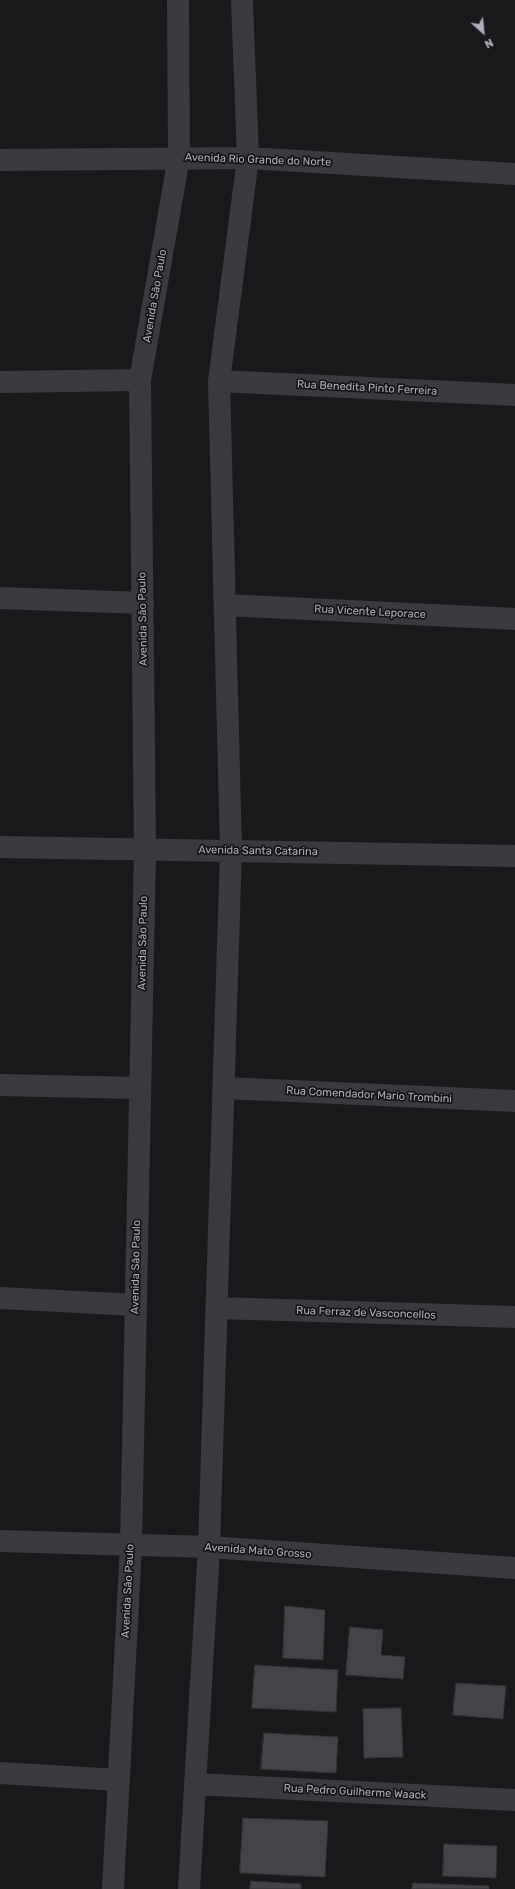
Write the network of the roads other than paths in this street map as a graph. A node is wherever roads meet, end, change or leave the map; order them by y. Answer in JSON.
{"nodes":[{"id":1,"x":178,"y":0,"type":"edge"},
{"id":2,"x":242,"y":0,"type":"edge"},
{"id":3,"x":179,"y":157,"type":"junction"},
{"id":4,"x":248,"y":158,"type":"junction"},
{"id":5,"x":0,"y":160,"type":"edge"},
{"id":6,"x":515,"y":174,"type":"edge"},
{"id":7,"x":140,"y":380,"type":"junction"},
{"id":8,"x":220,"y":381,"type":"junction"},
{"id":9,"x":0,"y":382,"type":"edge"},
{"id":10,"x":515,"y":395,"type":"edge"},
{"id":11,"x":0,"y":598,"type":"edge"},
{"id":12,"x":142,"y":603,"type":"junction"},
{"id":13,"x":225,"y":605,"type":"junction"},
{"id":14,"x":515,"y":620,"type":"edge"},
{"id":15,"x":0,"y":847,"type":"edge"},
{"id":16,"x":146,"y":850,"type":"junction"},
{"id":17,"x":231,"y":850,"type":"junction"},
{"id":18,"x":515,"y":856,"type":"edge"},
{"id":19,"x":0,"y":1085,"type":"edge"},
{"id":20,"x":140,"y":1088,"type":"junction"},
{"id":21,"x":224,"y":1088,"type":"junction"},
{"id":22,"x":515,"y":1101,"type":"edge"},
{"id":23,"x":0,"y":1298,"type":"edge"},
{"id":24,"x":136,"y":1305,"type":"junction"},
{"id":25,"x":217,"y":1308,"type":"junction"},
{"id":26,"x":515,"y":1317,"type":"edge"},
{"id":27,"x":0,"y":1541,"type":"edge"},
{"id":28,"x":130,"y":1545,"type":"junction"},
{"id":29,"x":209,"y":1547,"type":"junction"},
{"id":30,"x":515,"y":1568,"type":"edge"},
{"id":31,"x":0,"y":1773,"type":"edge"},
{"id":32,"x":118,"y":1780,"type":"junction"},
{"id":33,"x":195,"y":1784,"type":"junction"},
{"id":34,"x":515,"y":1800,"type":"edge"},
{"id":35,"x":112,"y":1889,"type":"edge"},
{"id":36,"x":189,"y":1889,"type":"edge"}],
"edges":[{"from":1,"to":3,"type":"street","name":"Avenida São Paulo"},
{"from":2,"to":4,"type":"street"},
{"from":3,"to":4,"type":"street","name":"Avenida Rio Grande do Norte"},
{"from":3,"to":5,"type":"street","name":"Avenida Rio Grande do Norte"},
{"from":3,"to":7,"type":"street","name":"Avenida São Paulo"},
{"from":4,"to":6,"type":"street","name":"Avenida Rio Grande do Norte"},
{"from":4,"to":8,"type":"street"},
{"from":7,"to":9,"type":"street"},
{"from":7,"to":12,"type":"street","name":"Avenida São Paulo"},
{"from":8,"to":10,"type":"street","name":"Rua Benedita Pinto Ferreira"},
{"from":8,"to":13,"type":"street"},
{"from":11,"to":12,"type":"street"},
{"from":12,"to":16,"type":"street","name":"Avenida São Paulo"},
{"from":13,"to":14,"type":"street","name":"Rua Vicente Leporace"},
{"from":13,"to":17,"type":"street"},
{"from":15,"to":16,"type":"street","name":"Avenida Santa Catarina"},
{"from":16,"to":17,"type":"street","name":"Avenida Santa Catarina"},
{"from":16,"to":20,"type":"street","name":"Avenida São Paulo"},
{"from":17,"to":18,"type":"street","name":"Avenida Santa Catarina"},
{"from":17,"to":21,"type":"street"},
{"from":19,"to":20,"type":"street"},
{"from":20,"to":24,"type":"street","name":"Avenida São Paulo"},
{"from":21,"to":22,"type":"street","name":"Rua Comendador Mario Trombini"},
{"from":21,"to":25,"type":"street"},
{"from":23,"to":24,"type":"street"},
{"from":24,"to":28,"type":"street","name":"Avenida São Paulo"},
{"from":25,"to":26,"type":"street","name":"Rua Ferraz de Vasconcellos"},
{"from":25,"to":29,"type":"street"},
{"from":27,"to":28,"type":"street","name":"Avenida Mato Grosso"},
{"from":28,"to":29,"type":"street","name":"Avenida Mato Grosso"},
{"from":28,"to":32,"type":"street","name":"Avenida São Paulo"},
{"from":29,"to":30,"type":"street","name":"Avenida Mato Grosso"},
{"from":29,"to":33,"type":"street"},
{"from":31,"to":32,"type":"street"},
{"from":32,"to":35,"type":"street","name":"Avenida São Paulo"},
{"from":33,"to":34,"type":"street","name":"Rua Pedro Guilherme Waack"},
{"from":33,"to":36,"type":"street"}]}
